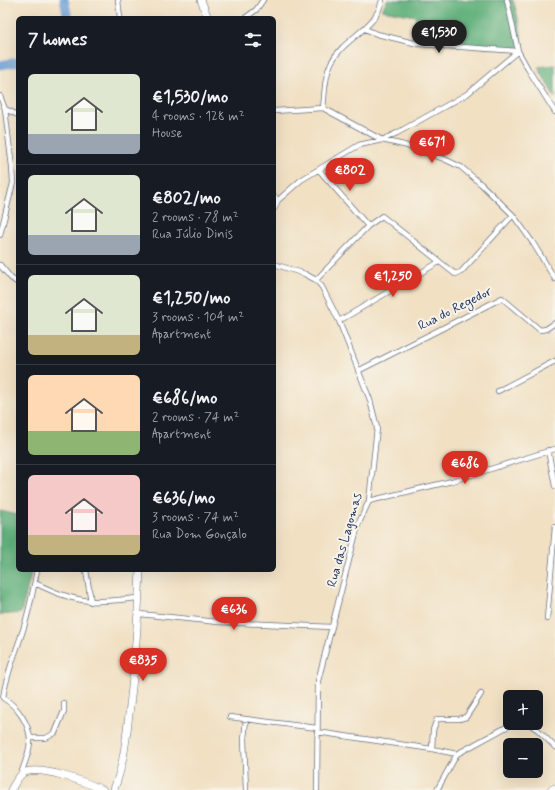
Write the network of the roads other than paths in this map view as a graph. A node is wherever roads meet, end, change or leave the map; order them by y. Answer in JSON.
{"nodes":[{"id":1,"x":118,"y":0,"type":"edge"},
{"id":2,"x":201,"y":0,"type":"edge"},
{"id":3,"x":263,"y":0,"type":"edge"},
{"id":4,"x":382,"y":0,"type":"edge"},
{"id":5,"x":507,"y":0,"type":"edge"},
{"id":6,"x":120,"y":16,"type":"edge"},
{"id":7,"x":207,"y":16,"type":"edge"},
{"id":8,"x":248,"y":16,"type":"edge"},
{"id":9,"x":365,"y":29,"type":"junction"},
{"id":10,"x":518,"y":51,"type":"junction"},
{"id":11,"x":0,"y":96,"type":"edge"},
{"id":12,"x":323,"y":108,"type":"junction"},
{"id":13,"x":5,"y":109,"type":"junction"},
{"id":14,"x":276,"y":111,"type":"edge"},
{"id":15,"x":555,"y":112,"type":"edge"},
{"id":16,"x":16,"y":114,"type":"edge"},
{"id":17,"x":382,"y":140,"type":"junction"},
{"id":18,"x":319,"y":170,"type":"junction"},
{"id":19,"x":276,"y":201,"type":"edge"},
{"id":20,"x":513,"y":215,"type":"junction"},
{"id":21,"x":368,"y":226,"type":"junction"},
{"id":22,"x":0,"y":235,"type":"edge"},
{"id":23,"x":439,"y":262,"type":"junction"},
{"id":24,"x":0,"y":264,"type":"edge"},
{"id":25,"x":276,"y":265,"type":"edge"},
{"id":26,"x":555,"y":279,"type":"edge"},
{"id":27,"x":316,"y":280,"type":"junction"},
{"id":28,"x":16,"y":282,"type":"edge"},
{"id":29,"x":339,"y":321,"type":"junction"},
{"id":30,"x":555,"y":323,"type":"edge"},
{"id":31,"x":555,"y":361,"type":"edge"},
{"id":32,"x":358,"y":371,"type":"junction"},
{"id":33,"x":498,"y":391,"type":"dead end"},
{"id":34,"x":555,"y":449,"type":"edge"},
{"id":35,"x":548,"y":450,"type":"junction"},
{"id":36,"x":555,"y":486,"type":"edge"},
{"id":37,"x":369,"y":501,"type":"junction"},
{"id":38,"x":555,"y":527,"type":"edge"},
{"id":39,"x":37,"y":572,"type":"edge"},
{"id":40,"x":86,"y":572,"type":"edge"},
{"id":41,"x":140,"y":572,"type":"edge"},
{"id":42,"x":35,"y":583,"type":"junction"},
{"id":43,"x":139,"y":598,"type":"junction"},
{"id":44,"x":92,"y":602,"type":"junction"},
{"id":45,"x":138,"y":614,"type":"junction"},
{"id":46,"x":548,"y":619,"type":"dead end"},
{"id":47,"x":332,"y":626,"type":"junction"},
{"id":48,"x":481,"y":694,"type":"dead end"},
{"id":49,"x":2,"y":697,"type":"edge"},
{"id":50,"x":64,"y":703,"type":"dead end"},
{"id":51,"x":230,"y":717,"type":"dead end"},
{"id":52,"x":246,"y":720,"type":"junction"},
{"id":53,"x":503,"y":729,"type":"edge"},
{"id":54,"x":317,"y":730,"type":"junction"},
{"id":55,"x":538,"y":730,"type":"edge"},
{"id":56,"x":30,"y":738,"type":"junction"},
{"id":57,"x":555,"y":747,"type":"edge"},
{"id":58,"x":432,"y":749,"type":"junction"},
{"id":59,"x":456,"y":754,"type":"junction"},
{"id":60,"x":21,"y":774,"type":"junction"},
{"id":61,"x":555,"y":788,"type":"edge"},
{"id":62,"x":11,"y":790,"type":"edge"},
{"id":63,"x":103,"y":790,"type":"edge"},
{"id":64,"x":113,"y":790,"type":"edge"},
{"id":65,"x":246,"y":790,"type":"edge"},
{"id":66,"x":317,"y":790,"type":"edge"},
{"id":67,"x":437,"y":790,"type":"edge"},
{"id":68,"x":550,"y":790,"type":"edge"}],
"edges":[{"from":1,"to":6,"type":"street"},
{"from":2,"to":7,"type":"street"},
{"from":3,"to":8,"type":"street"},
{"from":4,"to":9,"type":"street"},
{"from":5,"to":10,"type":"street"},
{"from":9,"to":10,"type":"street"},
{"from":9,"to":12,"type":"street"},
{"from":10,"to":15,"type":"street"},
{"from":10,"to":17,"type":"street"},
{"from":11,"to":13,"type":"street"},
{"from":12,"to":14,"type":"street"},
{"from":12,"to":17,"type":"street"},
{"from":13,"to":16,"type":"street"},
{"from":13,"to":22,"type":"street"},
{"from":17,"to":18,"type":"street"},
{"from":17,"to":20,"type":"street"},
{"from":18,"to":19,"type":"street"},
{"from":18,"to":21,"type":"street"},
{"from":20,"to":23,"type":"street"},
{"from":20,"to":26,"type":"street"},
{"from":21,"to":23,"type":"street"},
{"from":21,"to":27,"type":"street"},
{"from":23,"to":29,"type":"street"},
{"from":24,"to":28,"type":"street"},
{"from":25,"to":27,"type":"street"},
{"from":27,"to":29,"type":"street","name":"Rua das Lagomas"},
{"from":29,"to":32,"type":"street","name":"Rua das Lagomas"},
{"from":30,"to":32,"type":"street","name":"Rua do Regedor"},
{"from":31,"to":33,"type":"street"},
{"from":32,"to":37,"type":"street","name":"Rua das Lagomas"},
{"from":34,"to":35,"type":"street"},
{"from":35,"to":36,"type":"street"},
{"from":35,"to":37,"type":"street"},
{"from":37,"to":47,"type":"street","name":"Rua das Lagomas"},
{"from":38,"to":46,"type":"street"},
{"from":39,"to":42,"type":"street"},
{"from":40,"to":44,"type":"street"},
{"from":41,"to":43,"type":"street"},
{"from":42,"to":44,"type":"street"},
{"from":42,"to":49,"type":"street"},
{"from":43,"to":44,"type":"street"},
{"from":43,"to":45,"type":"street"},
{"from":45,"to":47,"type":"street"},
{"from":45,"to":64,"type":"street"},
{"from":47,"to":54,"type":"street","name":"Rua das Lagomas"},
{"from":48,"to":58,"type":"street"},
{"from":49,"to":56,"type":"street"},
{"from":50,"to":56,"type":"street"},
{"from":51,"to":52,"type":"street"},
{"from":52,"to":54,"type":"street"},
{"from":52,"to":65,"type":"street"},
{"from":53,"to":59,"type":"street"},
{"from":54,"to":58,"type":"street"},
{"from":54,"to":66,"type":"street","name":"Rua das Lagomas"},
{"from":55,"to":57,"type":"street"},
{"from":56,"to":60,"type":"street"},
{"from":58,"to":59,"type":"street"},
{"from":59,"to":67,"type":"street"},
{"from":60,"to":62,"type":"street"},
{"from":60,"to":63,"type":"street"},
{"from":61,"to":68,"type":"street"}]}
